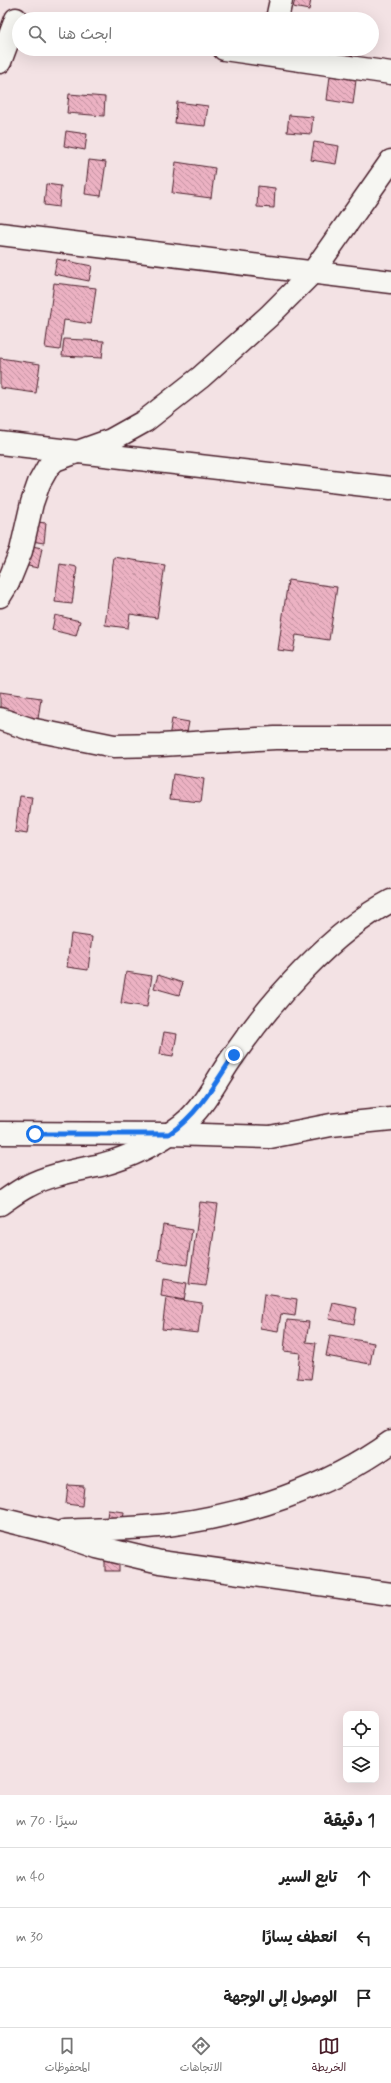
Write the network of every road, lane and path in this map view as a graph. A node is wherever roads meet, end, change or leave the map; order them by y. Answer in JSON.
{"nodes":[{"id":1,"x":281,"y":0,"type":"edge"},
{"id":2,"x":278,"y":12,"type":"edge"},
{"id":3,"x":12,"y":19,"type":"edge"},
{"id":4,"x":294,"y":56,"type":"edge"},
{"id":5,"x":0,"y":62,"type":"edge"},
{"id":6,"x":391,"y":73,"type":"edge"},
{"id":7,"x":391,"y":160,"type":"edge"},
{"id":8,"x":0,"y":235,"type":"edge"},
{"id":9,"x":313,"y":272,"type":"junction"},
{"id":10,"x":391,"y":282,"type":"edge"},
{"id":11,"x":0,"y":443,"type":"edge"},
{"id":12,"x":77,"y":452,"type":"junction"},
{"id":13,"x":391,"y":488,"type":"edge"},
{"id":14,"x":0,"y":596,"type":"edge"},
{"id":15,"x":0,"y":719,"type":"edge"},
{"id":16,"x":391,"y":738,"type":"edge"},
{"id":17,"x":391,"y":901,"type":"edge"},
{"id":18,"x":382,"y":912,"type":"edge"},
{"id":19,"x":391,"y":1119,"type":"edge"},
{"id":20,"x":0,"y":1134,"type":"edge"},
{"id":21,"x":169,"y":1134,"type":"junction"},
{"id":22,"x":0,"y":1204,"type":"edge"},
{"id":23,"x":391,"y":1442,"type":"edge"},
{"id":24,"x":0,"y":1519,"type":"edge"},
{"id":25,"x":53,"y":1532,"type":"junction"},
{"id":26,"x":391,"y":1594,"type":"edge"}],
"edges":[{"from":1,"to":2,"type":"street"},
{"from":3,"to":5,"type":"street"},
{"from":4,"to":6,"type":"street"},
{"from":7,"to":9,"type":"street"},
{"from":8,"to":9,"type":"street"},
{"from":9,"to":10,"type":"street"},
{"from":9,"to":12,"type":"street"},
{"from":11,"to":12,"type":"street"},
{"from":12,"to":13,"type":"street"},
{"from":12,"to":14,"type":"street"},
{"from":15,"to":16,"type":"street"},
{"from":17,"to":18,"type":"street"},
{"from":18,"to":21,"type":"street"},
{"from":19,"to":21,"type":"street"},
{"from":20,"to":21,"type":"street"},
{"from":21,"to":22,"type":"street"},
{"from":23,"to":25,"type":"street"},
{"from":24,"to":25,"type":"street"},
{"from":25,"to":26,"type":"street"}]}
